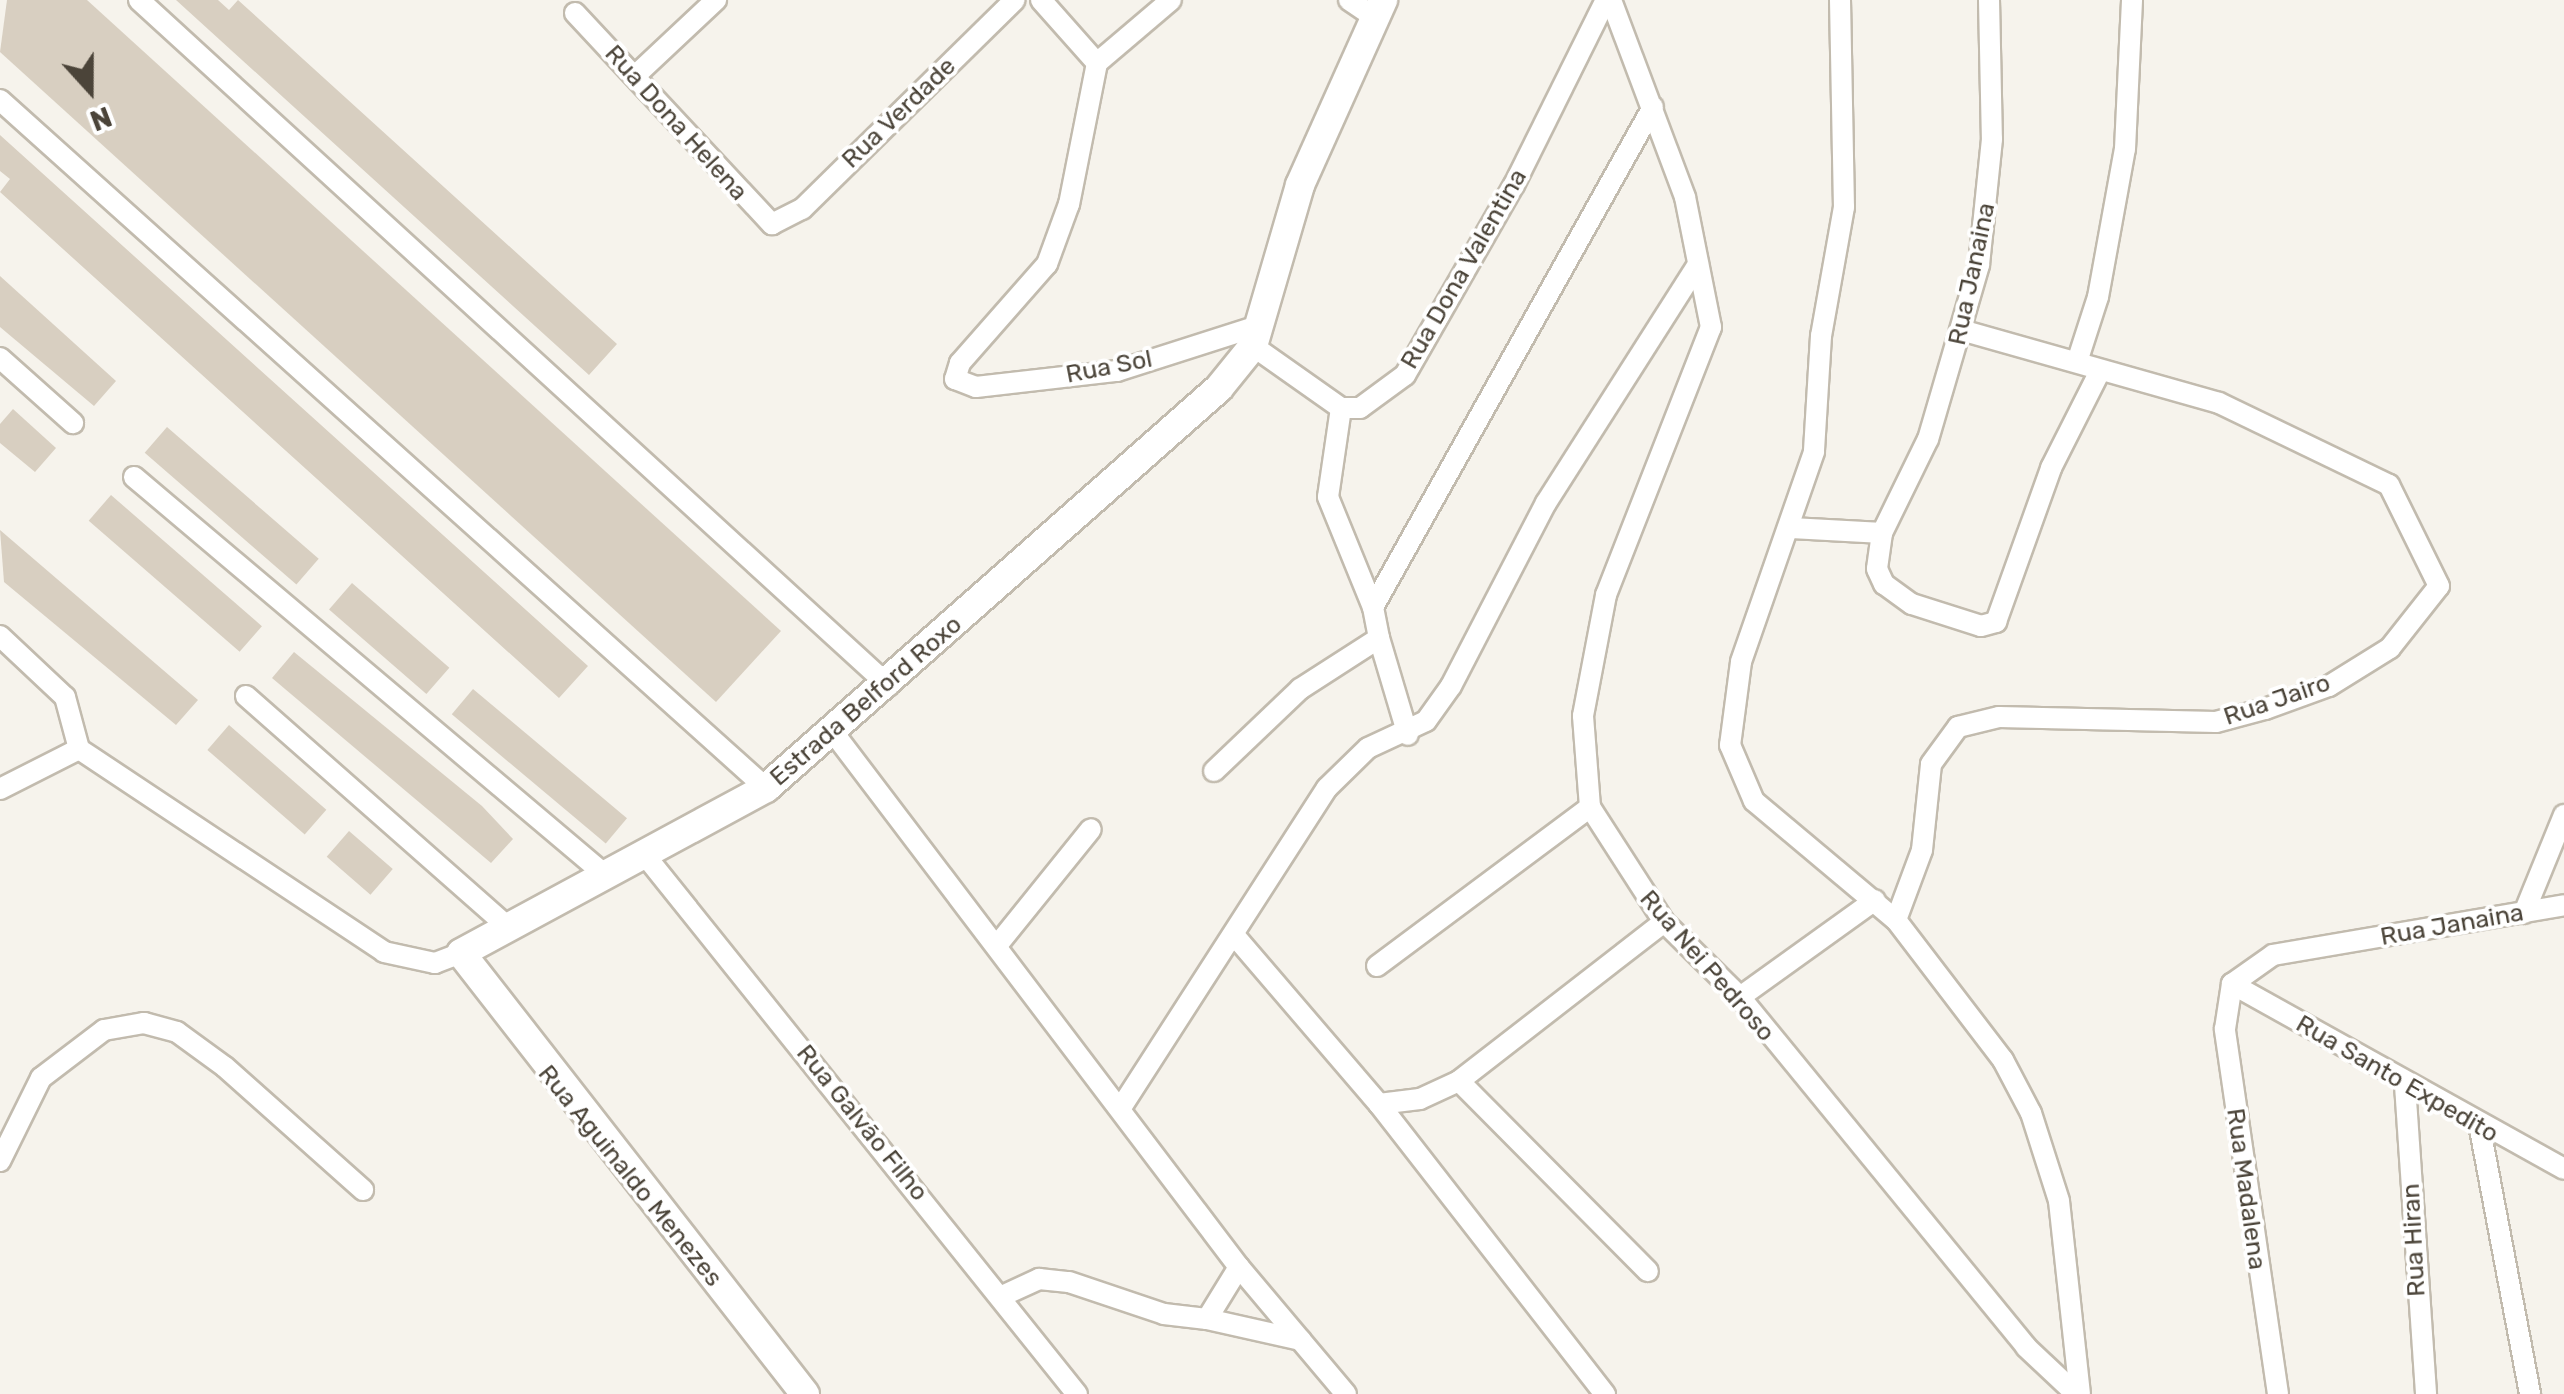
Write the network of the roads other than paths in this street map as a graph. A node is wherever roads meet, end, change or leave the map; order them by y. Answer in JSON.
{"nodes":[{"id":1,"x":139,"y":0,"type":"edge"},
{"id":2,"x":716,"y":0,"type":"edge"},
{"id":3,"x":1015,"y":0,"type":"edge"},
{"id":4,"x":1041,"y":0,"type":"edge"},
{"id":5,"x":1171,"y":0,"type":"edge"},
{"id":6,"x":1350,"y":0,"type":"edge"},
{"id":7,"x":1608,"y":0,"type":"edge"},
{"id":8,"x":1840,"y":0,"type":"edge"},
{"id":9,"x":1990,"y":0,"type":"edge"},
{"id":10,"x":2132,"y":0,"type":"edge"},
{"id":11,"x":1378,"y":8,"type":"edge"},
{"id":12,"x":576,"y":13,"type":"dead end"},
{"id":13,"x":1096,"y":63,"type":"junction"},
{"id":14,"x":636,"y":74,"type":"junction"},
{"id":15,"x":0,"y":100,"type":"edge"},
{"id":16,"x":1652,"y":107,"type":"junction"},
{"id":17,"x":781,"y":223,"type":"joint"},
{"id":18,"x":1698,"y":264,"type":"junction"},
{"id":19,"x":1964,"y":331,"type":"junction"},
{"id":20,"x":1257,"y":336,"type":"junction"},
{"id":21,"x":0,"y":358,"type":"edge"},
{"id":22,"x":2077,"y":362,"type":"junction"},
{"id":23,"x":2100,"y":371,"type":"junction"},
{"id":24,"x":1341,"y":408,"type":"junction"},
{"id":25,"x":73,"y":423,"type":"dead end"},
{"id":26,"x":134,"y":477,"type":"dead end"},
{"id":27,"x":1792,"y":528,"type":"junction"},
{"id":28,"x":1882,"y":534,"type":"junction"},
{"id":29,"x":1373,"y":607,"type":"junction"},
{"id":30,"x":0,"y":636,"type":"edge"},
{"id":31,"x":1379,"y":638,"type":"junction"},
{"id":32,"x":889,"y":686,"type":"junction"},
{"id":33,"x":246,"y":696,"type":"dead end"},
{"id":34,"x":832,"y":732,"type":"junction"},
{"id":35,"x":1408,"y":734,"type":"junction"},
{"id":36,"x":79,"y":749,"type":"junction"},
{"id":37,"x":1214,"y":771,"type":"dead end"},
{"id":38,"x":766,"y":788,"type":"junction"},
{"id":39,"x":0,"y":789,"type":"edge"},
{"id":40,"x":1590,"y":807,"type":"junction"},
{"id":41,"x":2564,"y":814,"type":"edge"},
{"id":42,"x":1091,"y":829,"type":"dead end"},
{"id":43,"x":644,"y":854,"type":"junction"},
{"id":44,"x":603,"y":873,"type":"junction"},
{"id":45,"x":1876,"y":900,"type":"junction"},
{"id":46,"x":2564,"y":906,"type":"edge"},
{"id":47,"x":2524,"y":913,"type":"junction"},
{"id":48,"x":1896,"y":920,"type":"junction"},
{"id":49,"x":1664,"y":922,"type":"junction"},
{"id":50,"x":508,"y":926,"type":"junction"},
{"id":51,"x":1234,"y":935,"type":"junction"},
{"id":52,"x":999,"y":943,"type":"junction"},
{"id":53,"x":460,"y":953,"type":"junction"},
{"id":54,"x":1377,"y":966,"type":"dead end"},
{"id":55,"x":2232,"y":984,"type":"junction"},
{"id":56,"x":1740,"y":996,"type":"junction"},
{"id":57,"x":1459,"y":1080,"type":"junction"},
{"id":58,"x":2405,"y":1085,"type":"junction"},
{"id":59,"x":1379,"y":1104,"type":"junction"},
{"id":60,"x":1122,"y":1106,"type":"junction"},
{"id":61,"x":2480,"y":1129,"type":"junction"},
{"id":62,"x":0,"y":1161,"type":"edge"},
{"id":63,"x":2564,"y":1169,"type":"edge"},
{"id":64,"x":364,"y":1190,"type":"dead end"},
{"id":65,"x":1239,"y":1267,"type":"junction"},
{"id":66,"x":1648,"y":1271,"type":"dead end"},
{"id":67,"x":1002,"y":1296,"type":"junction"},
{"id":68,"x":1207,"y":1319,"type":"junction"},
{"id":69,"x":1300,"y":1340,"type":"junction"},
{"id":70,"x":806,"y":1394,"type":"edge"},
{"id":71,"x":1077,"y":1394,"type":"edge"},
{"id":72,"x":1346,"y":1394,"type":"edge"},
{"id":73,"x":1605,"y":1394,"type":"edge"},
{"id":74,"x":2078,"y":1394,"type":"edge"},
{"id":75,"x":2278,"y":1394,"type":"edge"},
{"id":76,"x":2426,"y":1394,"type":"edge"},
{"id":77,"x":2530,"y":1394,"type":"edge"}],
"edges":[{"from":1,"to":32,"type":"street"},
{"from":2,"to":14,"type":"street"},
{"from":3,"to":17,"type":"street","name":"Rua Verdade"},
{"from":4,"to":13,"type":"street"},
{"from":5,"to":13,"type":"street"},
{"from":6,"to":11,"type":"street"},
{"from":7,"to":16,"type":"street","name":"Rua Nei Pedroso"},
{"from":7,"to":24,"type":"street","name":"Rua Dona Valentina"},
{"from":8,"to":27,"type":"street","name":"Rua Nei Pedroso"},
{"from":9,"to":19,"type":"street","name":"Rua Janaina"},
{"from":10,"to":22,"type":"street"},
{"from":11,"to":20,"type":"street","name":"Estrada Belford Roxo"},
{"from":12,"to":14,"type":"street","name":"Rua Dona Helena"},
{"from":13,"to":20,"type":"street","name":"Rua Sol"},
{"from":14,"to":17,"type":"street","name":"Rua Dona Helena"},
{"from":15,"to":38,"type":"street"},
{"from":16,"to":18,"type":"street","name":"Rua Nei Pedroso"},
{"from":16,"to":29,"type":"street"},
{"from":18,"to":35,"type":"street"},
{"from":18,"to":40,"type":"street","name":"Rua Nei Pedroso"},
{"from":19,"to":22,"type":"street","name":"Rua Jairo"},
{"from":19,"to":28,"type":"street","name":"Rua Janaina"},
{"from":20,"to":24,"type":"street"},
{"from":20,"to":32,"type":"street","name":"Estrada Belford Roxo"},
{"from":21,"to":25,"type":"street"},
{"from":22,"to":23,"type":"street","name":"Rua Jairo"},
{"from":23,"to":28,"type":"street"},
{"from":23,"to":48,"type":"street","name":"Rua Jairo"},
{"from":24,"to":29,"type":"street"},
{"from":26,"to":44,"type":"street"},
{"from":27,"to":28,"type":"street"},
{"from":27,"to":45,"type":"street","name":"Rua Nei Pedroso"},
{"from":29,"to":31,"type":"street"},
{"from":30,"to":36,"type":"street"},
{"from":31,"to":35,"type":"street"},
{"from":31,"to":37,"type":"street"},
{"from":32,"to":34,"type":"street","name":"Estrada Belford Roxo"},
{"from":33,"to":50,"type":"street"},
{"from":34,"to":38,"type":"street","name":"Estrada Belford Roxo"},
{"from":34,"to":52,"type":"street"},
{"from":35,"to":51,"type":"street"},
{"from":36,"to":39,"type":"street"},
{"from":36,"to":53,"type":"street","name":"Estrada Belford Roxo"},
{"from":38,"to":43,"type":"street","name":"Estrada Belford Roxo"},
{"from":40,"to":49,"type":"street","name":"Rua Nei Pedroso"},
{"from":40,"to":54,"type":"street"},
{"from":41,"to":47,"type":"street"},
{"from":42,"to":52,"type":"street"},
{"from":43,"to":44,"type":"street","name":"Estrada Belford Roxo"},
{"from":43,"to":67,"type":"street","name":"Rua Galvão Filho"},
{"from":44,"to":50,"type":"street","name":"Estrada Belford Roxo"},
{"from":45,"to":48,"type":"street","name":"Rua Nei Pedroso"},
{"from":45,"to":56,"type":"street"},
{"from":46,"to":47,"type":"street","name":"Rua Janaina"},
{"from":47,"to":55,"type":"street","name":"Rua Janaina"},
{"from":48,"to":74,"type":"street","name":"Rua Nei Pedroso"},
{"from":49,"to":56,"type":"street","name":"Rua Nei Pedroso"},
{"from":49,"to":57,"type":"street"},
{"from":50,"to":53,"type":"street","name":"Estrada Belford Roxo"},
{"from":51,"to":59,"type":"street"},
{"from":51,"to":60,"type":"street"},
{"from":52,"to":60,"type":"street"},
{"from":53,"to":70,"type":"street","name":"Rua Aguinaldo Menezes"},
{"from":55,"to":58,"type":"street","name":"Rua Santo Expedito"},
{"from":55,"to":75,"type":"street","name":"Rua Madalena"},
{"from":56,"to":74,"type":"street","name":"Rua Nei Pedroso"},
{"from":57,"to":59,"type":"street"},
{"from":57,"to":66,"type":"street"},
{"from":58,"to":61,"type":"street","name":"Rua Santo Expedito"},
{"from":58,"to":76,"type":"street","name":"Rua Hiran"},
{"from":59,"to":73,"type":"street"},
{"from":60,"to":65,"type":"street"},
{"from":61,"to":63,"type":"street","name":"Rua Santo Expedito"},
{"from":61,"to":77,"type":"street"},
{"from":62,"to":64,"type":"street"},
{"from":65,"to":68,"type":"street"},
{"from":65,"to":69,"type":"street"},
{"from":67,"to":68,"type":"street"},
{"from":67,"to":71,"type":"street","name":"Rua Galvão Filho"},
{"from":68,"to":69,"type":"street"},
{"from":69,"to":72,"type":"street"}]}
